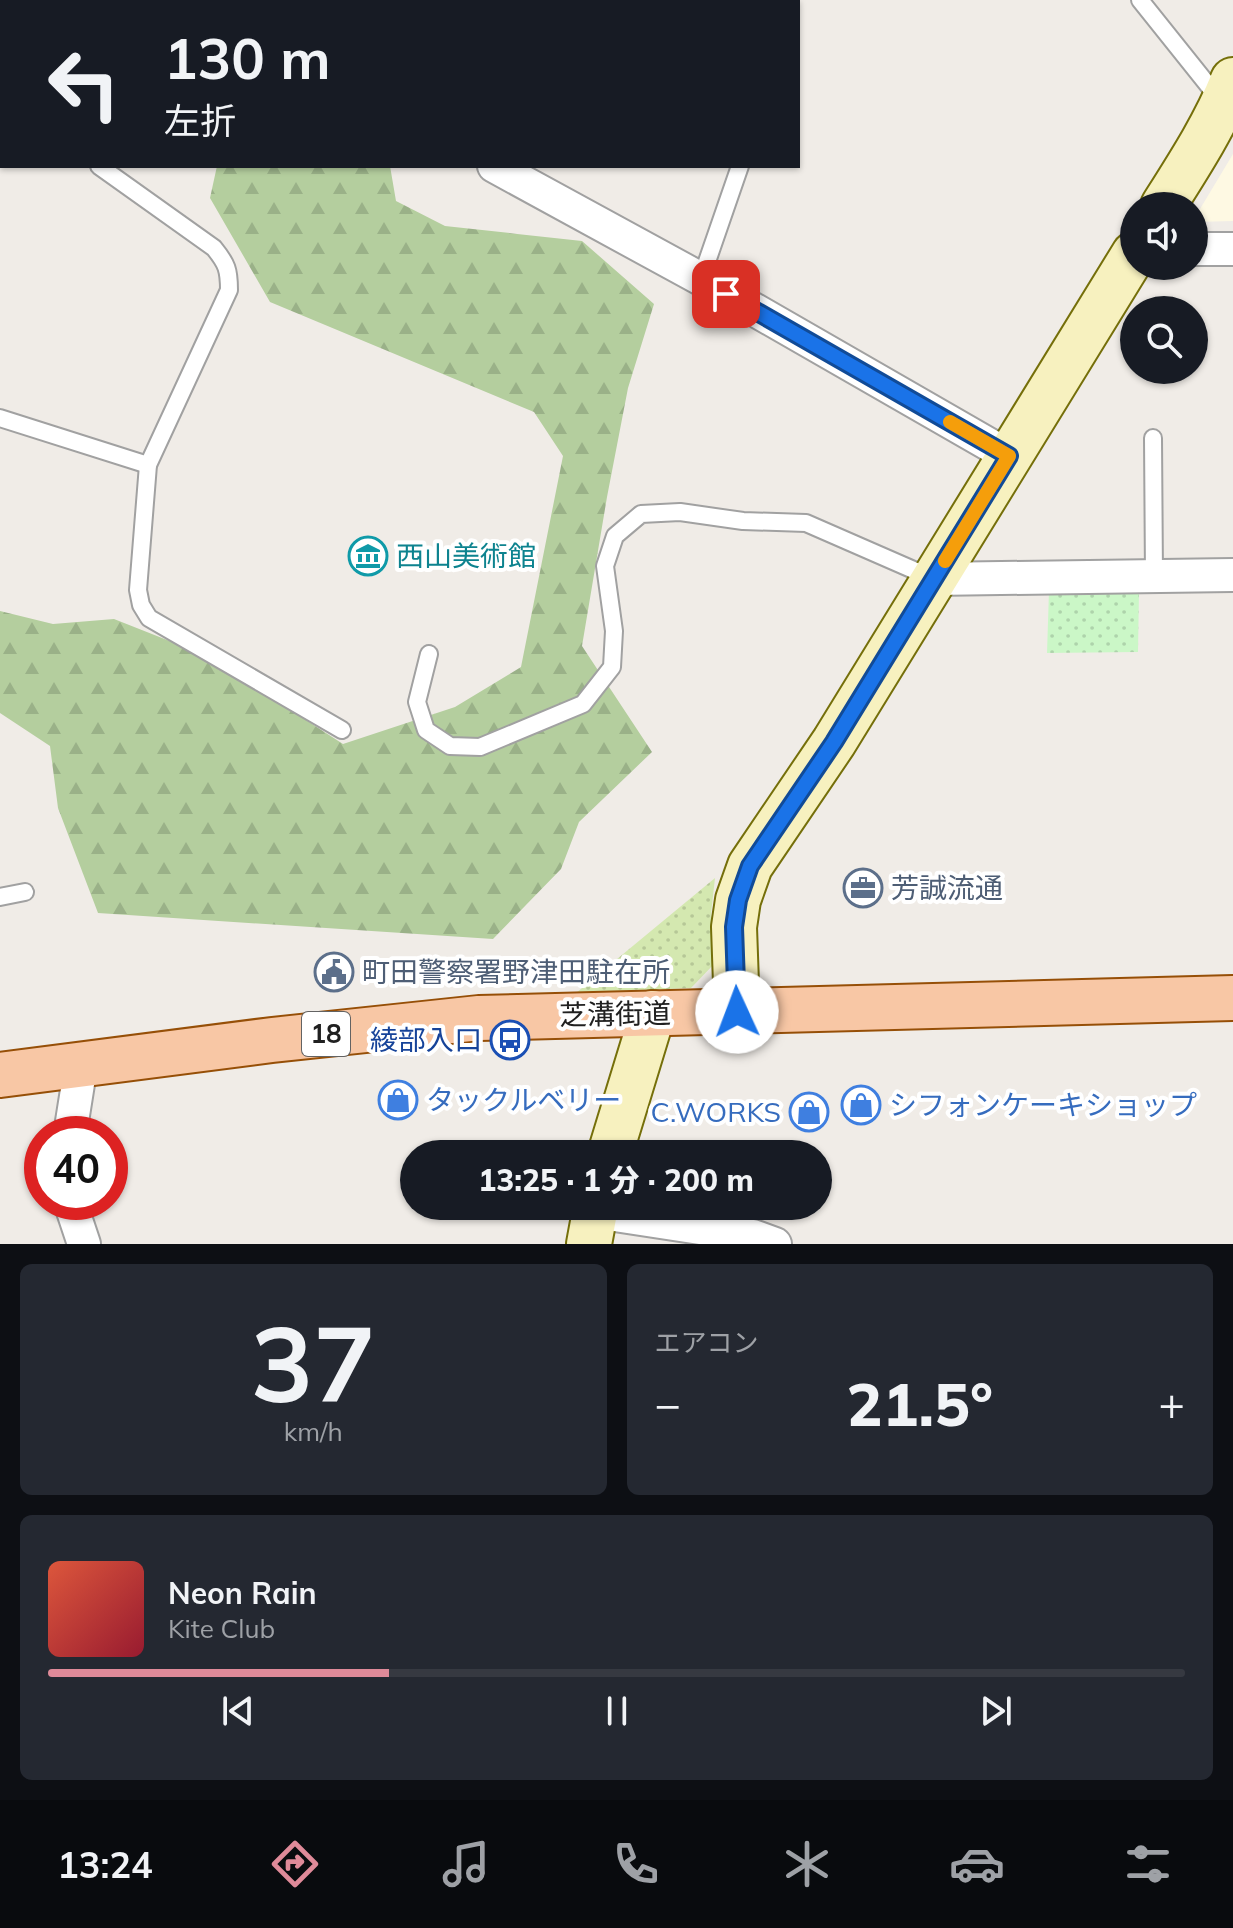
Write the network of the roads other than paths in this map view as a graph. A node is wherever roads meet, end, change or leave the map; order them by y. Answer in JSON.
{"nodes":[{"id":1,"x":1140,"y":0,"type":"edge"},
{"id":2,"x":1228,"y":92,"type":"edge"},
{"id":3,"x":102,"y":168,"type":"edge"},
{"id":4,"x":498,"y":168,"type":"edge"},
{"id":5,"x":739,"y":168,"type":"edge"},
{"id":6,"x":1172,"y":192,"type":"edge"},
{"id":7,"x":1208,"y":249,"type":"edge"},
{"id":8,"x":1233,"y":249,"type":"edge"},
{"id":9,"x":1120,"y":277,"type":"edge"},
{"id":10,"x":701,"y":279,"type":"junction"},
{"id":11,"x":0,"y":418,"type":"edge"},
{"id":12,"x":1153,"y":438,"type":"dead end"},
{"id":13,"x":1009,"y":456,"type":"junction"},
{"id":14,"x":148,"y":465,"type":"junction"},
{"id":15,"x":1233,"y":575,"type":"edge"},
{"id":16,"x":1154,"y":576,"type":"junction"},
{"id":17,"x":933,"y":579,"type":"junction"},
{"id":18,"x":429,"y":654,"type":"dead end"},
{"id":19,"x":342,"y":730,"type":"dead end"},
{"id":20,"x":25,"y":892,"type":"dead end"},
{"id":21,"x":0,"y":897,"type":"edge"},
{"id":22,"x":1233,"y":998,"type":"edge"},
{"id":23,"x":737,"y":1012,"type":"junction"},
{"id":24,"x":653,"y":1013,"type":"junction"},
{"id":25,"x":81,"y":1065,"type":"junction"},
{"id":26,"x":0,"y":1075,"type":"edge"},
{"id":27,"x":73,"y":1116,"type":"edge"},
{"id":28,"x":614,"y":1140,"type":"edge"},
{"id":29,"x":76,"y":1220,"type":"edge"},
{"id":30,"x":593,"y":1221,"type":"edge"},
{"id":31,"x":84,"y":1244,"type":"edge"},
{"id":32,"x":775,"y":1244,"type":"edge"}],
"edges":[{"from":1,"to":2,"type":"lane"},
{"from":2,"to":6,"type":"street"},
{"from":3,"to":14,"type":"lane"},
{"from":4,"to":10,"type":"street"},
{"from":5,"to":10,"type":"lane"},
{"from":7,"to":8,"type":"street"},
{"from":9,"to":13,"type":"street"},
{"from":10,"to":13,"type":"street"},
{"from":11,"to":14,"type":"lane"},
{"from":12,"to":16,"type":"lane"},
{"from":13,"to":17,"type":"street"},
{"from":14,"to":19,"type":"lane"},
{"from":15,"to":16,"type":"street"},
{"from":16,"to":17,"type":"street"},
{"from":17,"to":18,"type":"lane"},
{"from":17,"to":23,"type":"street"},
{"from":20,"to":21,"type":"lane"},
{"from":22,"to":23,"type":"main road","name":"芝溝街道","number":"18"},
{"from":23,"to":24,"type":"main road","name":"芝溝街道","number":"18"},
{"from":24,"to":25,"type":"main road","name":"芝溝街道","number":"18"},
{"from":24,"to":28,"type":"street"},
{"from":25,"to":26,"type":"main road","name":"芝溝街道","number":"18"},
{"from":25,"to":27,"type":"street"},
{"from":29,"to":31,"type":"street"},
{"from":30,"to":32,"type":"street"}]}
